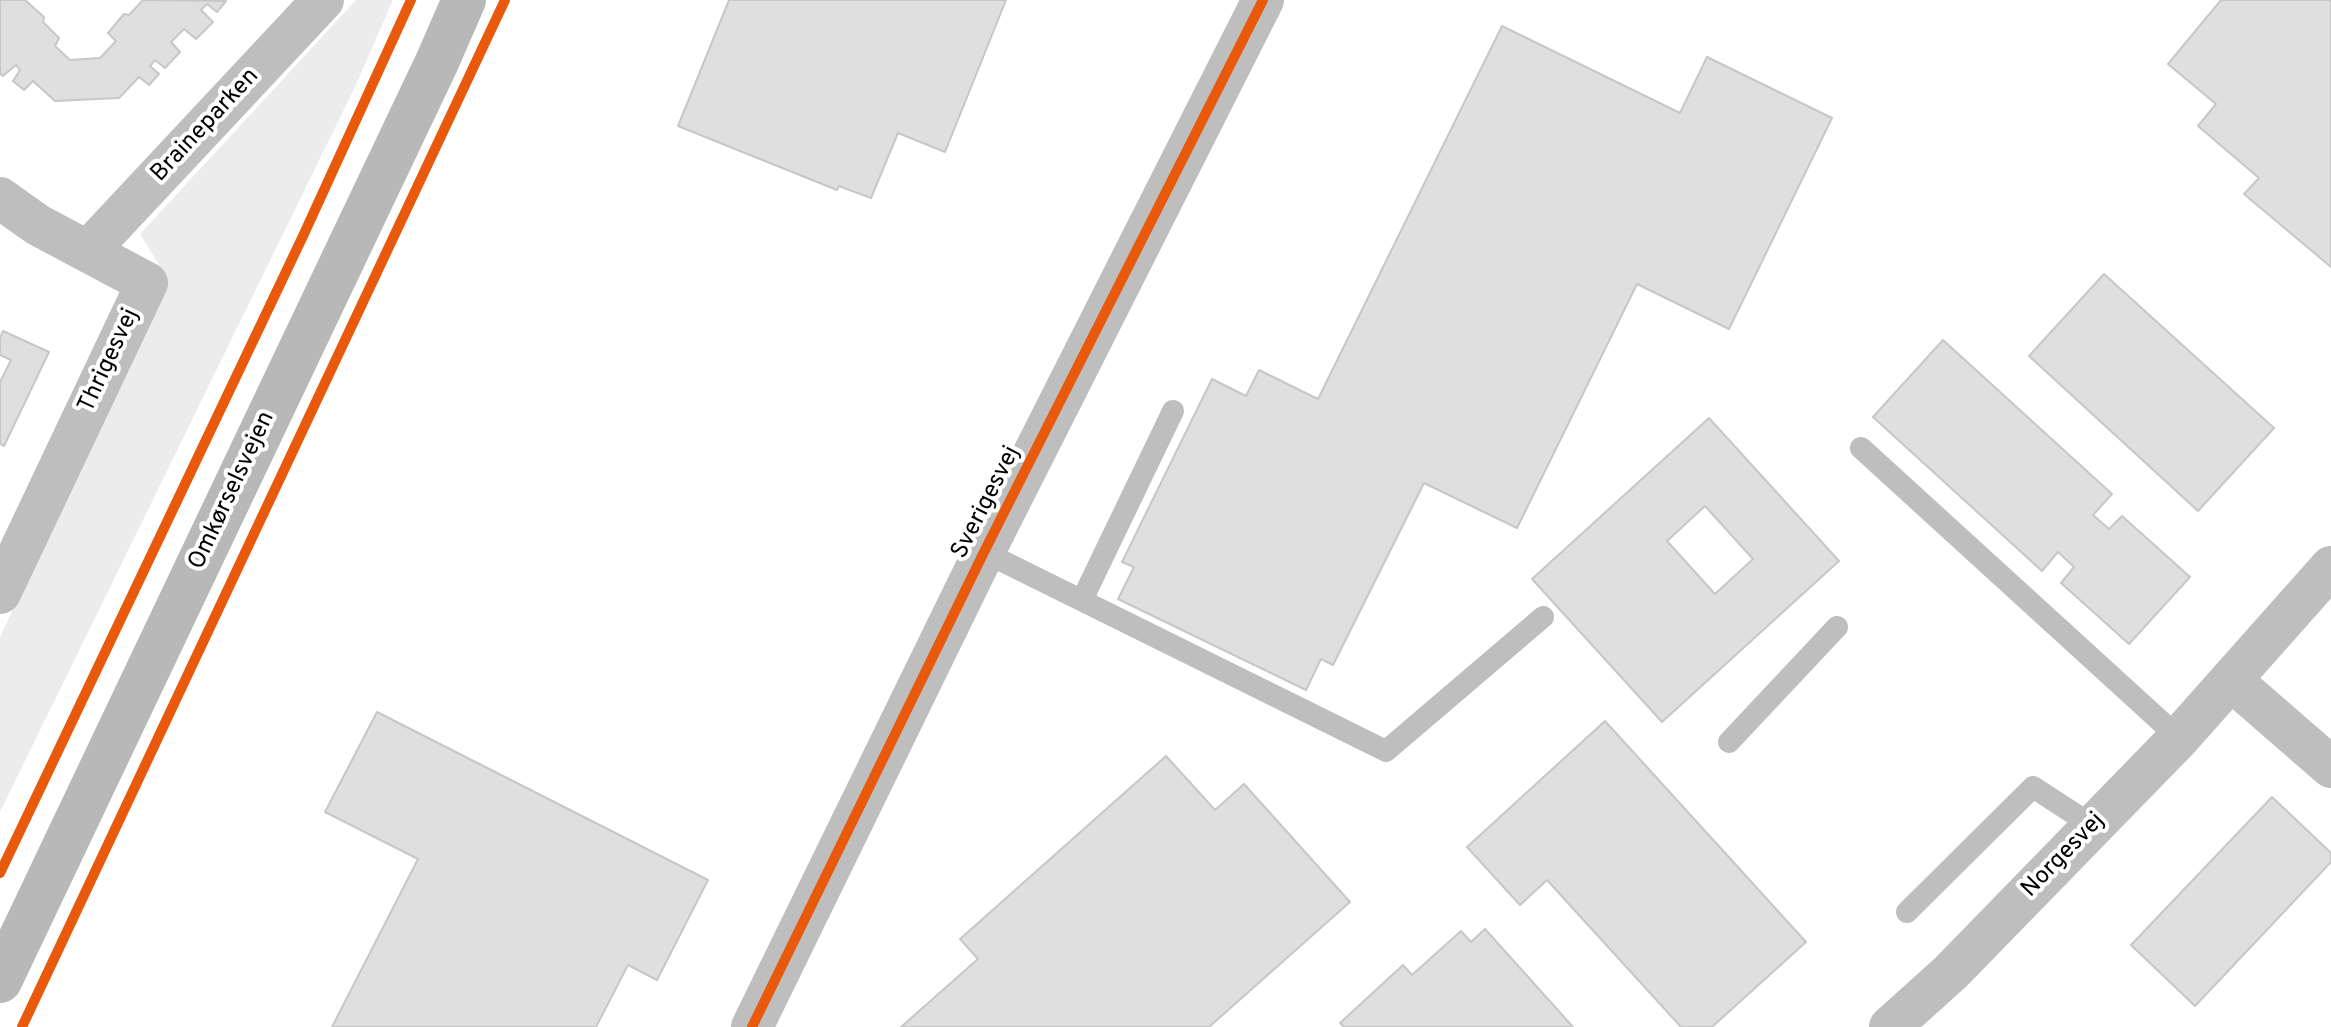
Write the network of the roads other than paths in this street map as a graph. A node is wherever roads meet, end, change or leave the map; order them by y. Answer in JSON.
{"nodes":[{"id":1,"x":323,"y":0,"type":"edge"},
{"id":2,"x":464,"y":0,"type":"edge"},
{"id":3,"x":1263,"y":0,"type":"edge"},
{"id":4,"x":0,"y":198,"type":"edge"},
{"id":5,"x":88,"y":251,"type":"junction"},
{"id":6,"x":1173,"y":411,"type":"dead end"},
{"id":7,"x":1861,"y":448,"type":"dead end"},
{"id":8,"x":984,"y":552,"type":"junction"},
{"id":9,"x":2331,"y":567,"type":"edge"},
{"id":10,"x":0,"y":593,"type":"edge"},
{"id":11,"x":1082,"y":600,"type":"junction"},
{"id":12,"x":1543,"y":617,"type":"dead end"},
{"id":13,"x":1837,"y":627,"type":"dead end"},
{"id":14,"x":2232,"y":681,"type":"junction"},
{"id":15,"x":2179,"y":738,"type":"junction"},
{"id":16,"x":1729,"y":742,"type":"dead end"},
{"id":17,"x":2331,"y":767,"type":"edge"},
{"id":18,"x":2093,"y":826,"type":"junction"},
{"id":19,"x":1907,"y":912,"type":"dead end"},
{"id":20,"x":0,"y":981,"type":"edge"},
{"id":21,"x":752,"y":1027,"type":"edge"},
{"id":22,"x":1890,"y":1027,"type":"edge"}],
"edges":[{"from":1,"to":5,"type":"street","name":"Braineparken"},
{"from":2,"to":20,"type":"main road","name":"Omkørselsvejen"},
{"from":3,"to":8,"type":"street","name":"Sverigesvej"},
{"from":4,"to":5,"type":"street","name":"Thrigesvej"},
{"from":5,"to":10,"type":"street","name":"Thrigesvej"},
{"from":6,"to":11,"type":"lane"},
{"from":7,"to":15,"type":"lane"},
{"from":8,"to":11,"type":"lane"},
{"from":8,"to":21,"type":"street","name":"Sverigesvej"},
{"from":9,"to":14,"type":"street","name":"Norgesvej"},
{"from":11,"to":12,"type":"lane"},
{"from":13,"to":16,"type":"lane"},
{"from":14,"to":15,"type":"street","name":"Norgesvej"},
{"from":14,"to":17,"type":"street"},
{"from":15,"to":18,"type":"street","name":"Norgesvej"},
{"from":18,"to":19,"type":"lane"},
{"from":18,"to":22,"type":"street","name":"Norgesvej"}]}
